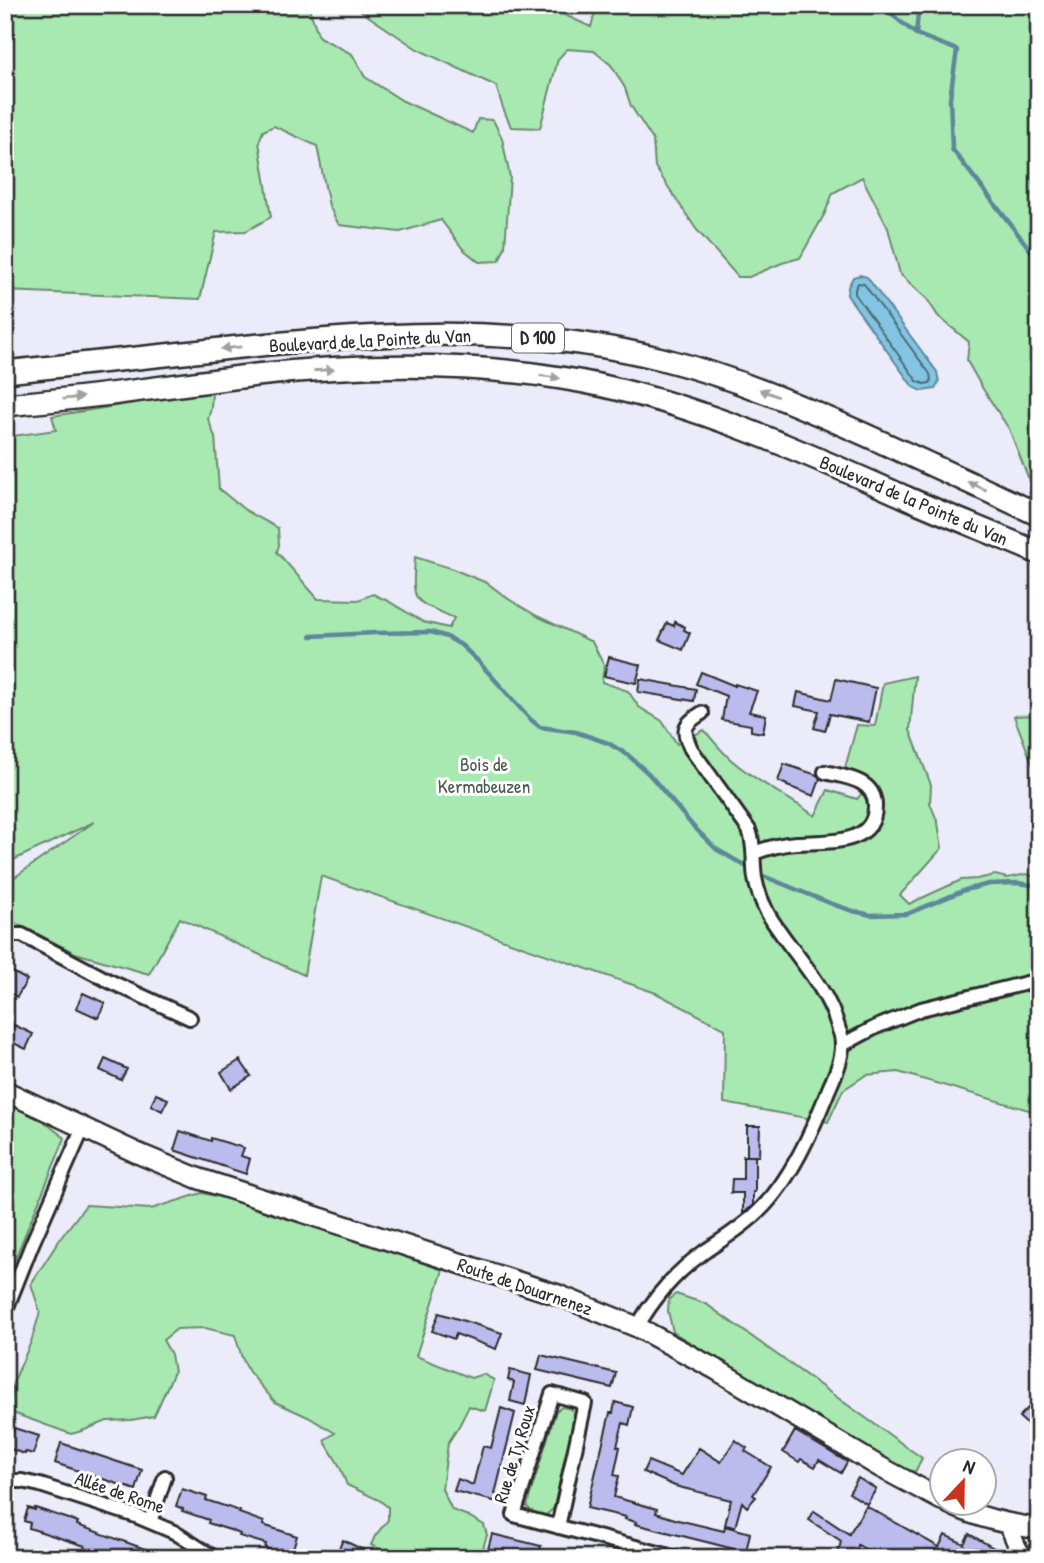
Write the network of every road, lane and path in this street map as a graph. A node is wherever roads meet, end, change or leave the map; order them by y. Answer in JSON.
{"nodes":[{"id":1,"x":5,"y":372,"type":"edge"},
{"id":2,"x":5,"y":405,"type":"edge"},
{"id":3,"x":1039,"y":515,"type":"edge"},
{"id":4,"x":1039,"y":553,"type":"edge"},
{"id":5,"x":702,"y":713,"type":"dead end"},
{"id":6,"x":825,"y":772,"type":"dead end"},
{"id":7,"x":754,"y":853,"type":"junction"},
{"id":8,"x":5,"y":939,"type":"edge"},
{"id":9,"x":1039,"y":980,"type":"edge"},
{"id":10,"x":190,"y":1018,"type":"dead end"},
{"id":11,"x":842,"y":1045,"type":"junction"},
{"id":12,"x":5,"y":1091,"type":"edge"},
{"id":13,"x":83,"y":1128,"type":"junction"},
{"id":14,"x":5,"y":1312,"type":"edge"},
{"id":15,"x":638,"y":1327,"type":"junction"},
{"id":16,"x":165,"y":1477,"type":"dead end"},
{"id":17,"x":5,"y":1481,"type":"edge"},
{"id":18,"x":928,"y":1492,"type":"edge"},
{"id":19,"x":988,"y":1518,"type":"edge"},
{"id":20,"x":150,"y":1522,"type":"junction"},
{"id":21,"x":1007,"y":1523,"type":"junction"},
{"id":22,"x":558,"y":1527,"type":"junction"},
{"id":23,"x":1039,"y":1529,"type":"edge"},
{"id":24,"x":215,"y":1558,"type":"edge"},
{"id":25,"x":676,"y":1558,"type":"edge"},
{"id":26,"x":1025,"y":1558,"type":"edge"}],
"edges":[{"from":3,"to":1,"type":"highway","name":"Boulevard de la Pointe du Van","number":"D 100","one_way":true},
{"from":2,"to":4,"type":"highway","name":"Boulevard de la Pointe du Van","number":"D 100","one_way":true},
{"from":5,"to":7,"type":"street"},
{"from":6,"to":7,"type":"street"},
{"from":7,"to":11,"type":"street"},
{"from":8,"to":10,"type":"street"},
{"from":9,"to":11,"type":"street"},
{"from":11,"to":15,"type":"street"},
{"from":12,"to":13,"type":"main road","name":"Route de Douarnenez"},
{"from":13,"to":14,"type":"street"},
{"from":13,"to":15,"type":"main road","name":"Route de Douarnenez"},
{"from":15,"to":18,"type":"main road","name":"Route de Douarnenez"},
{"from":16,"to":20,"type":"street"},
{"from":17,"to":20,"type":"street","name":"Allée de Rome"},
{"from":19,"to":21,"type":"main road"},
{"from":20,"to":24,"type":"street","name":"Allée de Rome"},
{"from":21,"to":23,"type":"main road"},
{"from":21,"to":26,"type":"street"},
{"from":22,"to":22,"type":"street","name":"Rue de Ty Roux"},
{"from":22,"to":25,"type":"street","name":"Rue de Ty Roux"}]}
